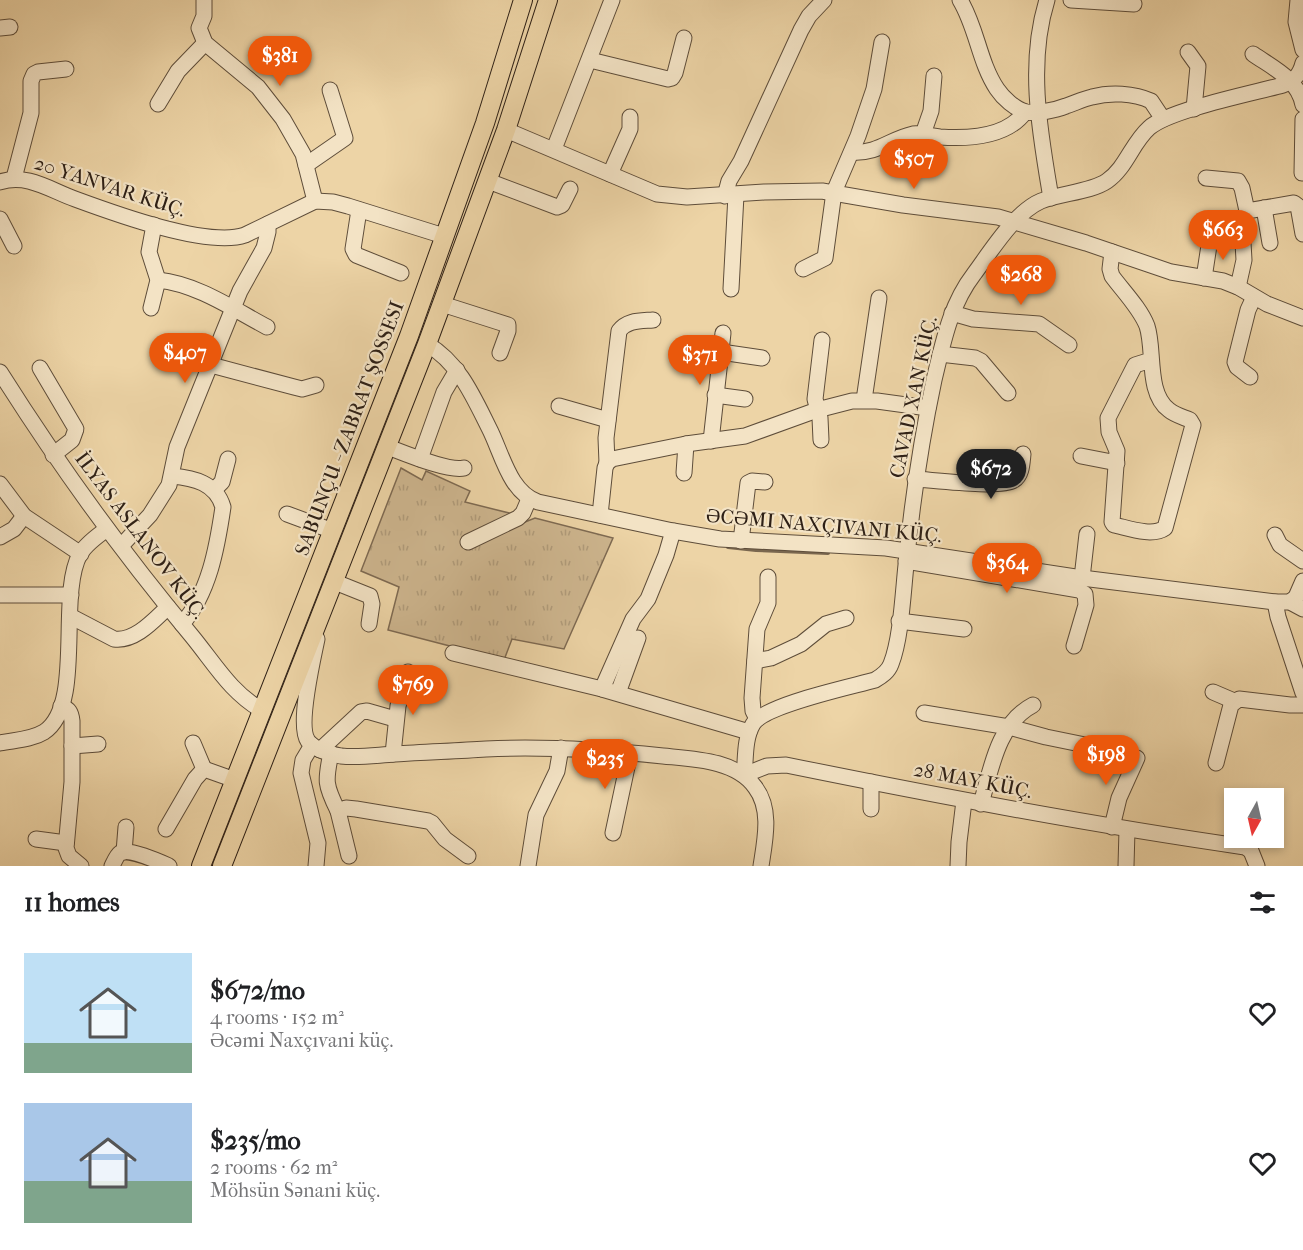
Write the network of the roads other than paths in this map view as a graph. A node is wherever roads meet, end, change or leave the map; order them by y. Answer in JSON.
{"nodes":[{"id":1,"x":204,"y":0,"type":"edge"},
{"id":2,"x":523,"y":0,"type":"edge"},
{"id":3,"x":548,"y":0,"type":"edge"},
{"id":4,"x":612,"y":0,"type":"edge"},
{"id":5,"x":824,"y":0,"type":"edge"},
{"id":6,"x":960,"y":0,"type":"edge"},
{"id":7,"x":1047,"y":0,"type":"edge"},
{"id":8,"x":1071,"y":0,"type":"edge"},
{"id":9,"x":1298,"y":0,"type":"edge"},
{"id":10,"x":1134,"y":4,"type":"dead end"},
{"id":11,"x":684,"y":39,"type":"dead end"},
{"id":12,"x":882,"y":42,"type":"dead end"},
{"id":13,"x":205,"y":43,"type":"junction"},
{"id":14,"x":1303,"y":50,"type":"edge"},
{"id":15,"x":1188,"y":52,"type":"dead end"},
{"id":16,"x":1253,"y":54,"type":"dead end"},
{"id":17,"x":590,"y":60,"type":"junction"},
{"id":18,"x":1303,"y":63,"type":"edge"},
{"id":19,"x":66,"y":69,"type":"dead end"},
{"id":20,"x":934,"y":76,"type":"dead end"},
{"id":21,"x":1293,"y":81,"type":"junction"},
{"id":22,"x":330,"y":90,"type":"dead end"},
{"id":23,"x":158,"y":104,"type":"dead end"},
{"id":24,"x":1303,"y":105,"type":"edge"},
{"id":25,"x":1194,"y":109,"type":"junction"},
{"id":26,"x":1032,"y":112,"type":"junction"},
{"id":27,"x":630,"y":117,"type":"dead end"},
{"id":28,"x":1162,"y":119,"type":"junction"},
{"id":29,"x":1303,"y":119,"type":"edge"},
{"id":30,"x":507,"y":130,"type":"junction"},
{"id":31,"x":923,"y":134,"type":"junction"},
{"id":32,"x":554,"y":149,"type":"junction"},
{"id":33,"x":852,"y":152,"type":"junction"},
{"id":34,"x":306,"y":165,"type":"junction"},
{"id":35,"x":1302,"y":173,"type":"edge"},
{"id":36,"x":610,"y":174,"type":"junction"},
{"id":37,"x":1206,"y":178,"type":"dead end"},
{"id":38,"x":7,"y":180,"type":"edge"},
{"id":39,"x":488,"y":181,"type":"junction"},
{"id":40,"x":570,"y":189,"type":"dead end"},
{"id":41,"x":834,"y":192,"type":"junction"},
{"id":42,"x":730,"y":195,"type":"junction"},
{"id":43,"x":1051,"y":198,"type":"junction"},
{"id":44,"x":315,"y":201,"type":"junction"},
{"id":45,"x":1264,"y":208,"type":"junction"},
{"id":46,"x":359,"y":210,"type":"junction"},
{"id":47,"x":1247,"y":211,"type":"junction"},
{"id":48,"x":0,"y":219,"type":"edge"},
{"id":49,"x":1015,"y":222,"type":"junction"},
{"id":50,"x":268,"y":224,"type":"junction"},
{"id":51,"x":154,"y":225,"type":"junction"},
{"id":52,"x":1303,"y":234,"type":"edge"},
{"id":53,"x":444,"y":236,"type":"junction"},
{"id":54,"x":1210,"y":239,"type":"dead end"},
{"id":55,"x":1270,"y":243,"type":"dead end"},
{"id":56,"x":14,"y":246,"type":"dead end"},
{"id":57,"x":1112,"y":252,"type":"junction"},
{"id":58,"x":803,"y":269,"type":"dead end"},
{"id":59,"x":401,"y":273,"type":"dead end"},
{"id":60,"x":1204,"y":278,"type":"junction"},
{"id":61,"x":158,"y":280,"type":"junction"},
{"id":62,"x":1238,"y":287,"type":"junction"},
{"id":63,"x":731,"y":290,"type":"dead end"},
{"id":64,"x":1254,"y":297,"type":"junction"},
{"id":65,"x":879,"y":298,"type":"dead end"},
{"id":66,"x":442,"y":304,"type":"junction"},
{"id":67,"x":151,"y":308,"type":"dead end"},
{"id":68,"x":233,"y":309,"type":"junction"},
{"id":69,"x":952,"y":312,"type":"junction"},
{"id":70,"x":1303,"y":318,"type":"edge"},
{"id":71,"x":652,"y":320,"type":"dead end"},
{"id":72,"x":267,"y":327,"type":"dead end"},
{"id":73,"x":723,"y":333,"type":"dead end"},
{"id":74,"x":409,"y":336,"type":"junction"},
{"id":75,"x":822,"y":340,"type":"dead end"},
{"id":76,"x":428,"y":344,"type":"junction"},
{"id":77,"x":1069,"y":345,"type":"dead end"},
{"id":78,"x":721,"y":352,"type":"junction"},
{"id":79,"x":500,"y":353,"type":"dead end"},
{"id":80,"x":940,"y":354,"type":"junction"},
{"id":81,"x":762,"y":358,"type":"dead end"},
{"id":82,"x":1151,"y":360,"type":"junction"},
{"id":83,"x":211,"y":365,"type":"junction"},
{"id":84,"x":40,"y":368,"type":"dead end"},
{"id":85,"x":457,"y":370,"type":"junction"},
{"id":86,"x":0,"y":372,"type":"edge"},
{"id":87,"x":1250,"y":377,"type":"dead end"},
{"id":88,"x":316,"y":385,"type":"dead end"},
{"id":89,"x":1008,"y":393,"type":"dead end"},
{"id":90,"x":716,"y":395,"type":"junction"},
{"id":91,"x":745,"y":399,"type":"dead end"},
{"id":92,"x":864,"y":400,"type":"junction"},
{"id":93,"x":559,"y":406,"type":"dead end"},
{"id":94,"x":928,"y":408,"type":"junction"},
{"id":95,"x":818,"y":410,"type":"junction"},
{"id":96,"x":608,"y":420,"type":"junction"},
{"id":97,"x":821,"y":440,"type":"dead end"},
{"id":98,"x":711,"y":441,"type":"junction"},
{"id":99,"x":686,"y":444,"type":"junction"},
{"id":100,"x":388,"y":447,"type":"junction"},
{"id":101,"x":1023,"y":454,"type":"dead end"},
{"id":102,"x":53,"y":455,"type":"junction"},
{"id":103,"x":1081,"y":456,"type":"dead end"},
{"id":104,"x":228,"y":459,"type":"dead end"},
{"id":105,"x":420,"y":459,"type":"junction"},
{"id":106,"x":607,"y":463,"type":"junction"},
{"id":107,"x":1117,"y":463,"type":"junction"},
{"id":108,"x":464,"y":468,"type":"dead end"},
{"id":109,"x":684,"y":473,"type":"dead end"},
{"id":110,"x":172,"y":476,"type":"junction"},
{"id":111,"x":915,"y":479,"type":"junction"},
{"id":112,"x":765,"y":482,"type":"dead end"},
{"id":113,"x":0,"y":484,"type":"edge"},
{"id":114,"x":214,"y":490,"type":"junction"},
{"id":115,"x":530,"y":499,"type":"junction"},
{"id":116,"x":286,"y":514,"type":"dead end"},
{"id":117,"x":600,"y":515,"type":"junction"},
{"id":118,"x":24,"y":516,"type":"junction"},
{"id":119,"x":107,"y":529,"type":"junction"},
{"id":120,"x":333,"y":531,"type":"junction"},
{"id":121,"x":674,"y":531,"type":"junction"},
{"id":122,"x":1088,"y":534,"type":"dead end"},
{"id":123,"x":1275,"y":535,"type":"dead end"},
{"id":124,"x":0,"y":537,"type":"edge"},
{"id":125,"x":741,"y":541,"type":"junction"},
{"id":126,"x":468,"y":542,"type":"dead end"},
{"id":127,"x":120,"y":546,"type":"junction"},
{"id":128,"x":81,"y":554,"type":"junction"},
{"id":129,"x":906,"y":556,"type":"junction"},
{"id":130,"x":1303,"y":561,"type":"edge"},
{"id":131,"x":768,"y":577,"type":"dead end"},
{"id":132,"x":1082,"y":578,"type":"junction"},
{"id":133,"x":1303,"y":581,"type":"edge"},
{"id":134,"x":335,"y":582,"type":"junction"},
{"id":135,"x":6,"y":600,"type":"edge"},
{"id":136,"x":71,"y":605,"type":"junction"},
{"id":137,"x":1289,"y":605,"type":"edge"},
{"id":138,"x":168,"y":607,"type":"junction"},
{"id":139,"x":846,"y":618,"type":"dead end"},
{"id":140,"x":320,"y":621,"type":"junction"},
{"id":141,"x":899,"y":621,"type":"junction"},
{"id":142,"x":182,"y":624,"type":"junction"},
{"id":143,"x":369,"y":624,"type":"dead end"},
{"id":144,"x":964,"y":629,"type":"dead end"},
{"id":145,"x":638,"y":638,"type":"dead end"},
{"id":146,"x":1074,"y":646,"type":"dead end"},
{"id":147,"x":453,"y":653,"type":"dead end"},
{"id":148,"x":755,"y":661,"type":"junction"},
{"id":149,"x":408,"y":672,"type":"dead end"},
{"id":150,"x":602,"y":689,"type":"junction"},
{"id":151,"x":1213,"y":692,"type":"dead end"},
{"id":152,"x":618,"y":693,"type":"junction"},
{"id":153,"x":1303,"y":693,"type":"edge"},
{"id":154,"x":1234,"y":701,"type":"junction"},
{"id":155,"x":1033,"y":705,"type":"dead end"},
{"id":156,"x":1303,"y":705,"type":"edge"},
{"id":157,"x":61,"y":706,"type":"junction"},
{"id":158,"x":263,"y":711,"type":"junction"},
{"id":159,"x":924,"y":713,"type":"dead end"},
{"id":160,"x":395,"y":719,"type":"junction"},
{"id":161,"x":753,"y":725,"type":"junction"},
{"id":162,"x":1009,"y":727,"type":"junction"},
{"id":163,"x":0,"y":743,"type":"edge"},
{"id":164,"x":193,"y":743,"type":"dead end"},
{"id":165,"x":98,"y":744,"type":"dead end"},
{"id":166,"x":72,"y":746,"type":"junction"},
{"id":167,"x":1090,"y":746,"type":"dead end"},
{"id":168,"x":561,"y":748,"type":"junction"},
{"id":169,"x":321,"y":750,"type":"junction"},
{"id":170,"x":630,"y":753,"type":"junction"},
{"id":171,"x":393,"y":754,"type":"junction"},
{"id":172,"x":1137,"y":758,"type":"dead end"},
{"id":173,"x":1215,"y":763,"type":"dead end"},
{"id":174,"x":204,"y":770,"type":"junction"},
{"id":175,"x":744,"y":775,"type":"junction"},
{"id":176,"x":235,"y":780,"type":"junction"},
{"id":177,"x":871,"y":782,"type":"junction"},
{"id":178,"x":964,"y":801,"type":"junction"},
{"id":179,"x":981,"y":804,"type":"junction"},
{"id":180,"x":871,"y":809,"type":"dead end"},
{"id":181,"x":338,"y":811,"type":"junction"},
{"id":182,"x":126,"y":827,"type":"dead end"},
{"id":183,"x":1112,"y":827,"type":"junction"},
{"id":184,"x":166,"y":829,"type":"dead end"},
{"id":185,"x":1127,"y":830,"type":"junction"},
{"id":186,"x":613,"y":833,"type":"dead end"},
{"id":187,"x":36,"y":839,"type":"dead end"},
{"id":188,"x":66,"y":843,"type":"junction"},
{"id":189,"x":124,"y":852,"type":"junction"},
{"id":190,"x":349,"y":856,"type":"dead end"},
{"id":191,"x":468,"y":856,"type":"dead end"},
{"id":192,"x":81,"y":866,"type":"edge"},
{"id":193,"x":112,"y":866,"type":"edge"},
{"id":194,"x":169,"y":866,"type":"edge"},
{"id":195,"x":201,"y":866,"type":"edge"},
{"id":196,"x":222,"y":866,"type":"edge"},
{"id":197,"x":316,"y":866,"type":"edge"},
{"id":198,"x":528,"y":866,"type":"edge"},
{"id":199,"x":761,"y":866,"type":"edge"},
{"id":200,"x":958,"y":866,"type":"edge"},
{"id":201,"x":1126,"y":866,"type":"edge"},
{"id":202,"x":1257,"y":866,"type":"edge"}],
"edges":[{"from":1,"to":13,"type":"street"},
{"from":2,"to":53,"type":"main road","name":"SABUNÇU - ZABRAT ŞOSSESI"},
{"from":3,"to":30,"type":"main road"},
{"from":4,"to":17,"type":"street"},
{"from":5,"to":42,"type":"street"},
{"from":6,"to":26,"type":"street"},
{"from":7,"to":26,"type":"street"},
{"from":8,"to":10,"type":"street"},
{"from":9,"to":14,"type":"street"},
{"from":11,"to":17,"type":"street"},
{"from":12,"to":33,"type":"street"},
{"from":13,"to":23,"type":"street"},
{"from":13,"to":34,"type":"street"},
{"from":15,"to":25,"type":"street"},
{"from":16,"to":21,"type":"street"},
{"from":17,"to":32,"type":"street"},
{"from":18,"to":21,"type":"street"},
{"from":19,"to":38,"type":"street"},
{"from":20,"to":31,"type":"street"},
{"from":21,"to":24,"type":"street"},
{"from":21,"to":25,"type":"street","name":"CAVAD XAN KÜÇ."},
{"from":22,"to":34,"type":"street"},
{"from":25,"to":28,"type":"street","name":"CAVAD XAN KÜÇ."},
{"from":26,"to":28,"type":"street"},
{"from":26,"to":31,"type":"street"},
{"from":26,"to":43,"type":"street"},
{"from":27,"to":36,"type":"street"},
{"from":28,"to":43,"type":"street","name":"CAVAD XAN KÜÇ."},
{"from":29,"to":35,"type":"street"},
{"from":30,"to":32,"type":"street"},
{"from":30,"to":39,"type":"main road"},
{"from":31,"to":33,"type":"street"},
{"from":32,"to":36,"type":"street"},
{"from":33,"to":41,"type":"street"},
{"from":34,"to":44,"type":"street"},
{"from":36,"to":42,"type":"street"},
{"from":37,"to":47,"type":"street"},
{"from":38,"to":51,"type":"street","name":"20 YANVAR KÜÇ."},
{"from":39,"to":40,"type":"street"},
{"from":39,"to":66,"type":"main road"},
{"from":41,"to":42,"type":"street"},
{"from":41,"to":49,"type":"street"},
{"from":41,"to":58,"type":"street"},
{"from":42,"to":63,"type":"street"},
{"from":43,"to":49,"type":"street","name":"CAVAD XAN KÜÇ."},
{"from":44,"to":46,"type":"street"},
{"from":44,"to":50,"type":"street","name":"20 YANVAR KÜÇ."},
{"from":45,"to":47,"type":"street"},
{"from":45,"to":52,"type":"street"},
{"from":45,"to":55,"type":"street"},
{"from":46,"to":53,"type":"street"},
{"from":46,"to":59,"type":"street"},
{"from":47,"to":62,"type":"street"},
{"from":48,"to":56,"type":"street"},
{"from":49,"to":57,"type":"street"},
{"from":49,"to":69,"type":"street","name":"CAVAD XAN KÜÇ."},
{"from":50,"to":51,"type":"street","name":"20 YANVAR KÜÇ."},
{"from":50,"to":68,"type":"street"},
{"from":51,"to":61,"type":"street"},
{"from":53,"to":74,"type":"main road","name":"SABUNÇU - ZABRAT ŞOSSESI"},
{"from":54,"to":60,"type":"street"},
{"from":57,"to":60,"type":"street"},
{"from":57,"to":82,"type":"street"},
{"from":60,"to":62,"type":"street"},
{"from":61,"to":67,"type":"street"},
{"from":61,"to":68,"type":"street"},
{"from":62,"to":64,"type":"street"},
{"from":64,"to":70,"type":"street"},
{"from":64,"to":87,"type":"street"},
{"from":65,"to":92,"type":"street"},
{"from":66,"to":76,"type":"main road"},
{"from":66,"to":79,"type":"street"},
{"from":68,"to":72,"type":"street"},
{"from":68,"to":83,"type":"street"},
{"from":69,"to":77,"type":"street"},
{"from":69,"to":80,"type":"street","name":"CAVAD XAN KÜÇ."},
{"from":71,"to":96,"type":"street"},
{"from":73,"to":78,"type":"street"},
{"from":74,"to":76,"type":"main road"},
{"from":74,"to":120,"type":"main road","name":"SABUNÇU - ZABRAT ŞOSSESI"},
{"from":75,"to":95,"type":"street"},
{"from":76,"to":85,"type":"street"},
{"from":76,"to":100,"type":"main road"},
{"from":78,"to":81,"type":"street"},
{"from":78,"to":90,"type":"street"},
{"from":80,"to":89,"type":"street"},
{"from":80,"to":94,"type":"street","name":"CAVAD XAN KÜÇ."},
{"from":82,"to":107,"type":"street"},
{"from":82,"to":107,"type":"street"},
{"from":83,"to":88,"type":"street"},
{"from":83,"to":110,"type":"street"},
{"from":84,"to":102,"type":"street"},
{"from":85,"to":105,"type":"street"},
{"from":85,"to":115,"type":"street"},
{"from":86,"to":102,"type":"street","name":"İLYAS ASLANOV KÜÇ."},
{"from":90,"to":91,"type":"street"},
{"from":90,"to":98,"type":"street"},
{"from":92,"to":94,"type":"street"},
{"from":92,"to":95,"type":"street"},
{"from":93,"to":96,"type":"street"},
{"from":94,"to":111,"type":"street","name":"CAVAD XAN KÜÇ."},
{"from":95,"to":97,"type":"street"},
{"from":95,"to":98,"type":"street"},
{"from":96,"to":106,"type":"street"},
{"from":98,"to":99,"type":"street"},
{"from":99,"to":106,"type":"street"},
{"from":99,"to":109,"type":"street"},
{"from":100,"to":105,"type":"street"},
{"from":100,"to":134,"type":"main road"},
{"from":101,"to":111,"type":"street"},
{"from":102,"to":119,"type":"street","name":"İLYAS ASLANOV KÜÇ."},
{"from":103,"to":107,"type":"street"},
{"from":104,"to":114,"type":"street"},
{"from":105,"to":108,"type":"street"},
{"from":106,"to":117,"type":"street"},
{"from":110,"to":114,"type":"street"},
{"from":110,"to":127,"type":"street"},
{"from":111,"to":129,"type":"street","name":"CAVAD XAN KÜÇ."},
{"from":112,"to":125,"type":"street"},
{"from":113,"to":118,"type":"street"},
{"from":114,"to":142,"type":"street"},
{"from":115,"to":117,"type":"street"},
{"from":115,"to":126,"type":"street"},
{"from":116,"to":120,"type":"street"},
{"from":117,"to":121,"type":"street"},
{"from":118,"to":124,"type":"street"},
{"from":118,"to":128,"type":"street"},
{"from":119,"to":127,"type":"street","name":"İLYAS ASLANOV KÜÇ."},
{"from":119,"to":128,"type":"street"},
{"from":120,"to":158,"type":"main road","name":"SABUNÇU - ZABRAT ŞOSSESI"},
{"from":121,"to":125,"type":"street"},
{"from":121,"to":150,"type":"street"},
{"from":122,"to":132,"type":"street"},
{"from":123,"to":130,"type":"street"},
{"from":125,"to":129,"type":"street"},
{"from":127,"to":138,"type":"street","name":"İLYAS ASLANOV KÜÇ."},
{"from":128,"to":136,"type":"street"},
{"from":129,"to":132,"type":"street"},
{"from":129,"to":141,"type":"street","name":"CAVAD XAN KÜÇ."},
{"from":129,"to":146,"type":"street"},
{"from":131,"to":148,"type":"street"},
{"from":132,"to":137,"type":"street"},
{"from":133,"to":137,"type":"street"},
{"from":134,"to":140,"type":"main road"},
{"from":134,"to":143,"type":"street"},
{"from":135,"to":136,"type":"street"},
{"from":136,"to":138,"type":"street"},
{"from":136,"to":157,"type":"street"},
{"from":137,"to":153,"type":"street"},
{"from":138,"to":142,"type":"street","name":"İLYAS ASLANOV KÜÇ."},
{"from":139,"to":148,"type":"street"},
{"from":140,"to":169,"type":"street"},
{"from":140,"to":196,"type":"main road"},
{"from":141,"to":144,"type":"street"},
{"from":141,"to":161,"type":"street","name":"CAVAD XAN KÜÇ."},
{"from":142,"to":158,"type":"street","name":"İLYAS ASLANOV KÜÇ."},
{"from":145,"to":152,"type":"street"},
{"from":147,"to":150,"type":"street"},
{"from":148,"to":161,"type":"street"},
{"from":149,"to":160,"type":"street"},
{"from":150,"to":152,"type":"street"},
{"from":151,"to":154,"type":"street"},
{"from":152,"to":161,"type":"street"},
{"from":154,"to":156,"type":"street"},
{"from":154,"to":173,"type":"street"},
{"from":155,"to":162,"type":"street"},
{"from":157,"to":163,"type":"street"},
{"from":157,"to":166,"type":"street"},
{"from":158,"to":176,"type":"main road","name":"SABUNÇU - ZABRAT ŞOSSESI"},
{"from":159,"to":162,"type":"street"},
{"from":160,"to":169,"type":"street"},
{"from":160,"to":171,"type":"street"},
{"from":161,"to":175,"type":"street"},
{"from":162,"to":167,"type":"street"},
{"from":162,"to":179,"type":"street"},
{"from":164,"to":174,"type":"street"},
{"from":165,"to":166,"type":"street"},
{"from":166,"to":188,"type":"street"},
{"from":168,"to":170,"type":"street"},
{"from":168,"to":171,"type":"street"},
{"from":168,"to":198,"type":"street"},
{"from":169,"to":171,"type":"street"},
{"from":169,"to":181,"type":"street"},
{"from":169,"to":197,"type":"street"},
{"from":170,"to":175,"type":"street"},
{"from":170,"to":186,"type":"street"},
{"from":172,"to":183,"type":"street"},
{"from":174,"to":176,"type":"street"},
{"from":174,"to":184,"type":"street"},
{"from":175,"to":177,"type":"street","name":"28 MAY KÜÇ."},
{"from":175,"to":199,"type":"street"},
{"from":176,"to":195,"type":"main road","name":"SABUNÇU - ZABRAT ŞOSSESI"},
{"from":177,"to":178,"type":"street","name":"28 MAY KÜÇ."},
{"from":177,"to":180,"type":"street"},
{"from":178,"to":179,"type":"street","name":"28 MAY KÜÇ."},
{"from":178,"to":200,"type":"street"},
{"from":179,"to":183,"type":"street","name":"28 MAY KÜÇ."},
{"from":181,"to":190,"type":"street"},
{"from":181,"to":191,"type":"street"},
{"from":182,"to":189,"type":"street"},
{"from":183,"to":185,"type":"street","name":"28 MAY KÜÇ."},
{"from":185,"to":201,"type":"street"},
{"from":185,"to":202,"type":"street","name":"28 MAY KÜÇ."},
{"from":187,"to":188,"type":"street"},
{"from":188,"to":192,"type":"street"},
{"from":189,"to":193,"type":"street"},
{"from":189,"to":194,"type":"street"}]}
